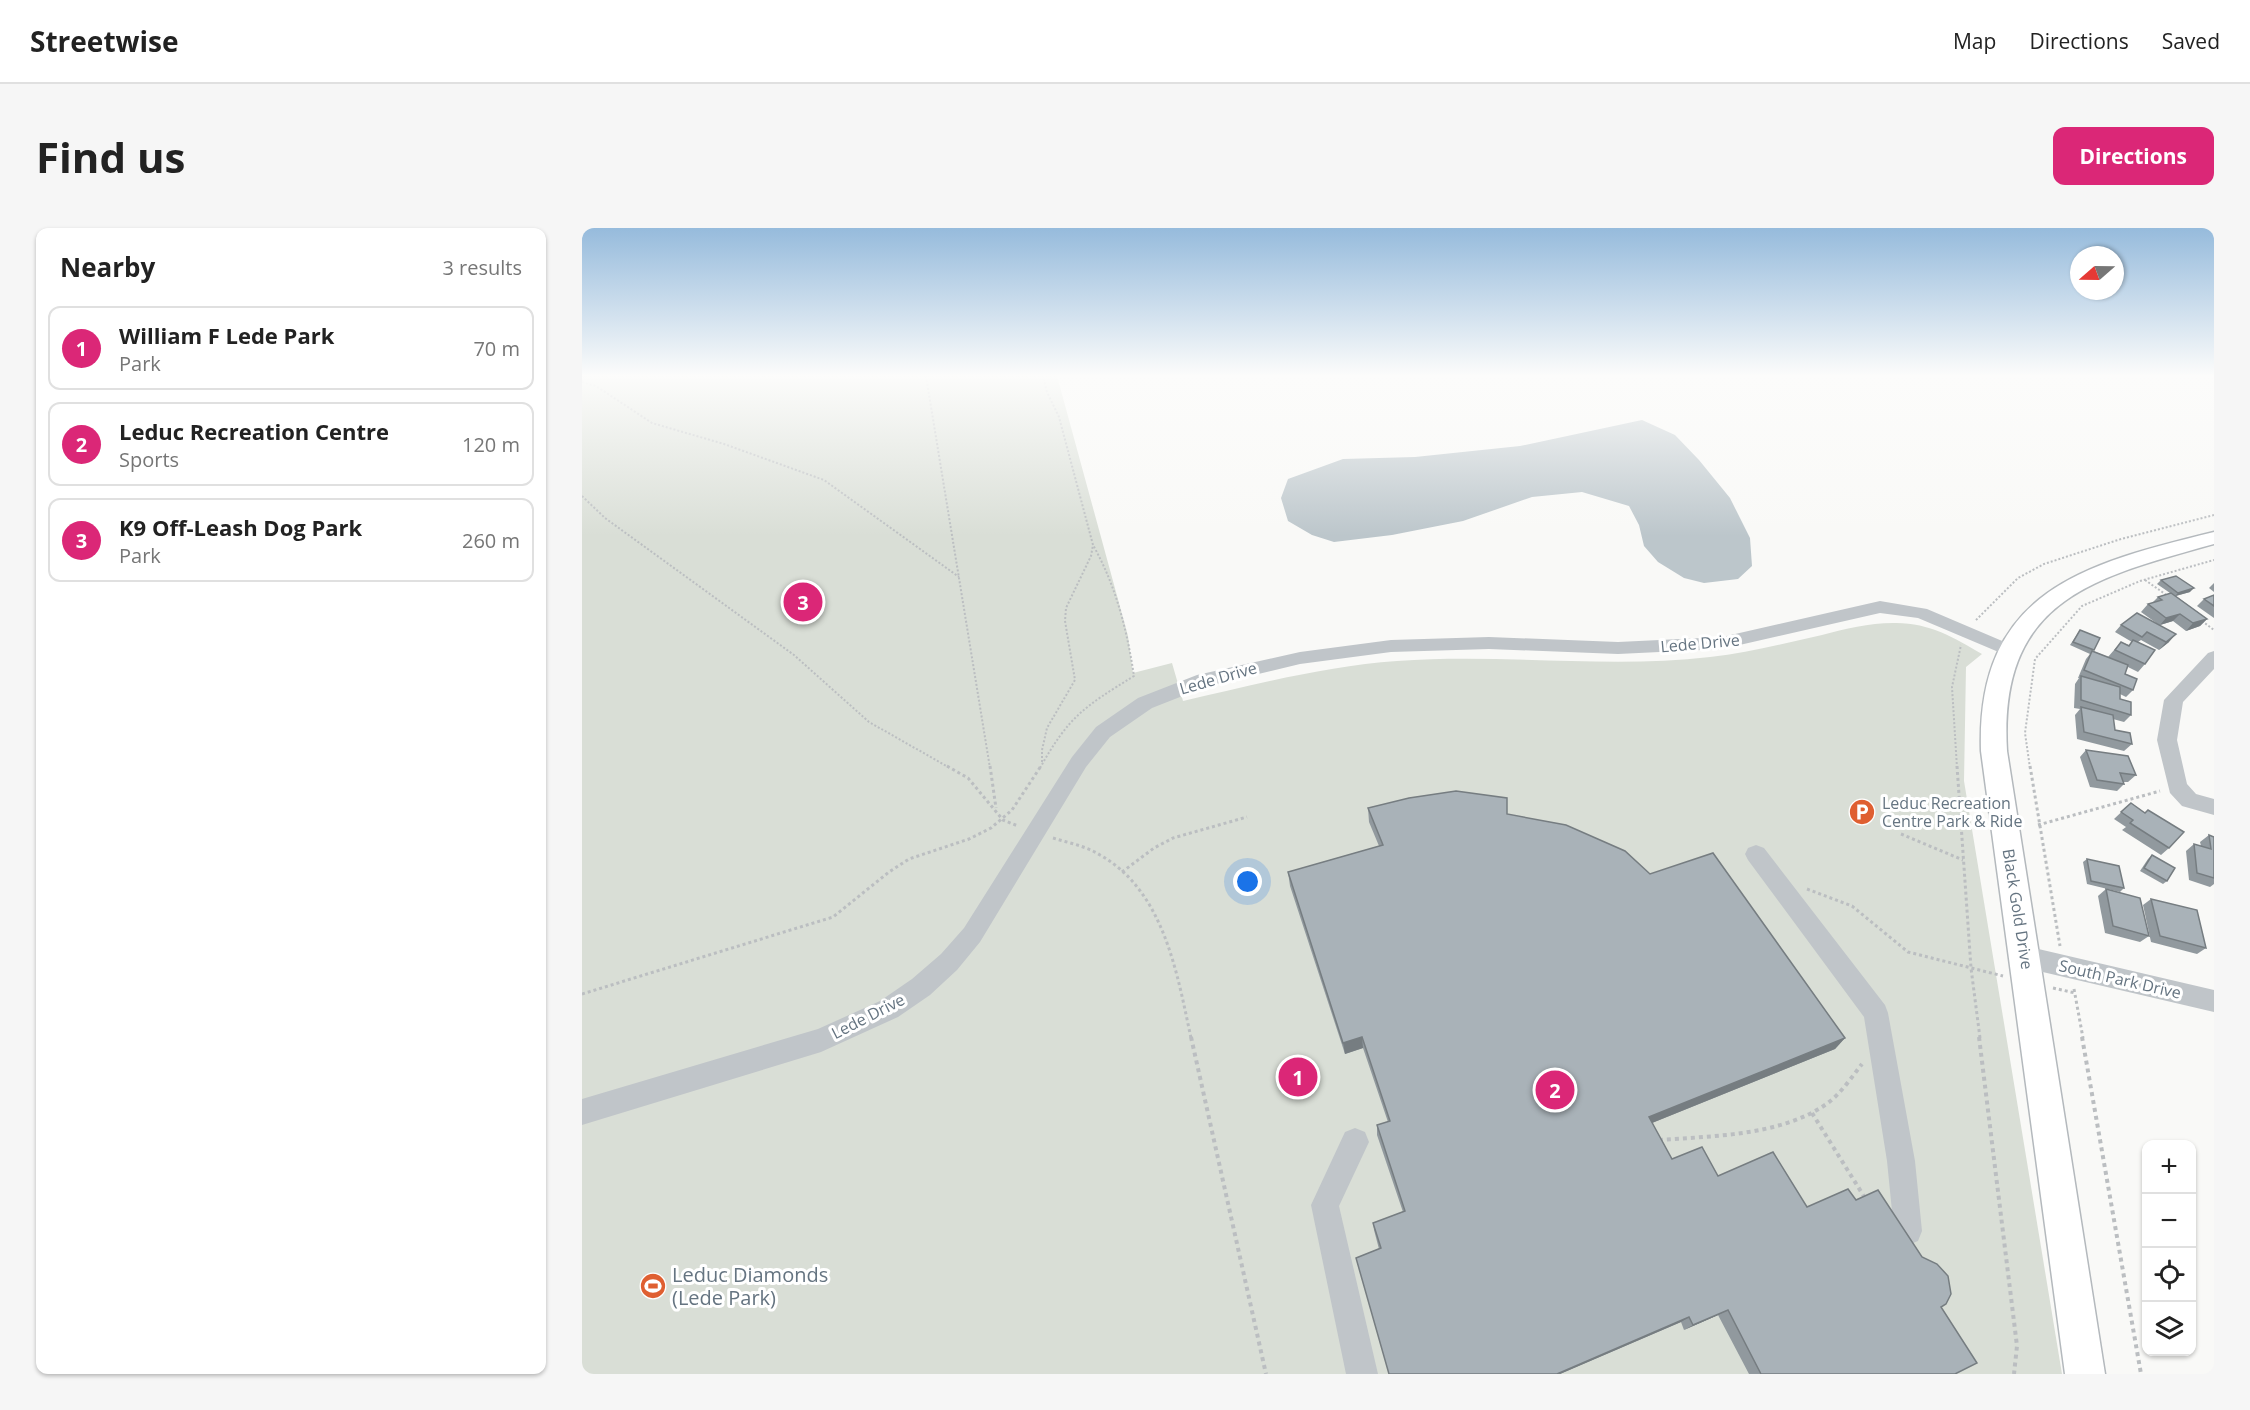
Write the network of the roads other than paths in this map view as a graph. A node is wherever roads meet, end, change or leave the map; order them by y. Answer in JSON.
{"nodes":[{"id":1,"x":2214,"y":538,"type":"edge"},
{"id":2,"x":2008,"y":650,"type":"junction"},
{"id":3,"x":2214,"y":657,"type":"edge"},
{"id":4,"x":2212,"y":806,"type":"edge"},
{"id":5,"x":1756,"y":854,"type":"dead end"},
{"id":6,"x":2026,"y":957,"type":"junction"},
{"id":7,"x":2214,"y":1001,"type":"edge"},
{"id":8,"x":582,"y":1112,"type":"edge"},
{"id":9,"x":1355,"y":1142,"type":"dead end"},
{"id":10,"x":1908,"y":1231,"type":"edge"},
{"id":11,"x":1362,"y":1374,"type":"edge"},
{"id":12,"x":2085,"y":1374,"type":"edge"}],
"edges":[{"from":1,"to":2,"type":"main road","name":"Black Gold Drive"},
{"from":2,"to":6,"type":"main road","name":"Black Gold Drive"},
{"from":2,"to":8,"type":"street","name":"Lede Drive"},
{"from":3,"to":4,"type":"street"},
{"from":5,"to":10,"type":"street"},
{"from":6,"to":7,"type":"street","name":"South Park Drive"},
{"from":6,"to":12,"type":"main road","name":"Black Gold Drive"},
{"from":9,"to":11,"type":"street"}]}
